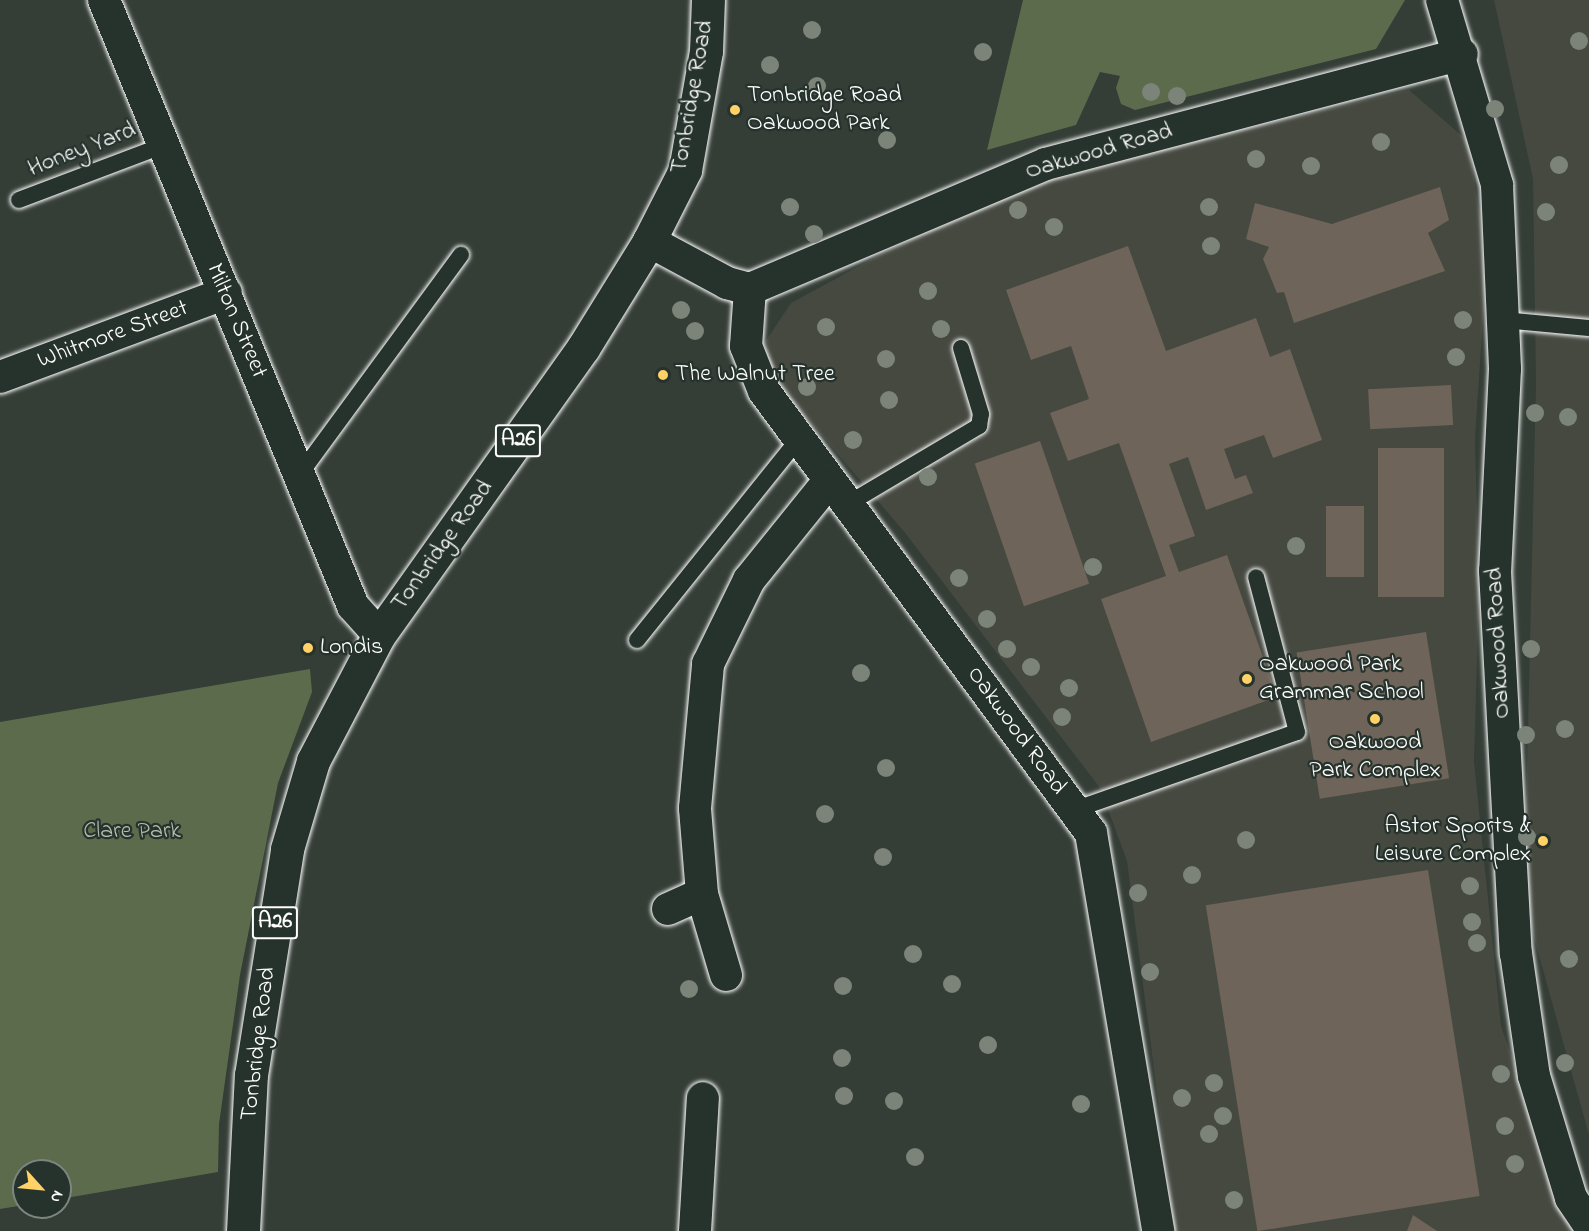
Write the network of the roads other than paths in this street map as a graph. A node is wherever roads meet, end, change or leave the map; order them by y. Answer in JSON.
{"nodes":[{"id":1,"x":104,"y":0,"type":"edge"},
{"id":2,"x":708,"y":0,"type":"edge"},
{"id":3,"x":1442,"y":0,"type":"edge"},
{"id":4,"x":1462,"y":54,"type":"junction"},
{"id":5,"x":162,"y":146,"type":"junction"},
{"id":6,"x":19,"y":200,"type":"dead end"},
{"id":7,"x":649,"y":241,"type":"junction"},
{"id":8,"x":461,"y":255,"type":"dead end"},
{"id":9,"x":750,"y":289,"type":"junction"},
{"id":10,"x":226,"y":293,"type":"junction"},
{"id":11,"x":1503,"y":320,"type":"junction"},
{"id":12,"x":1589,"y":328,"type":"edge"},
{"id":13,"x":961,"y":348,"type":"dead end"},
{"id":14,"x":0,"y":377,"type":"edge"},
{"id":15,"x":797,"y":441,"type":"junction"},
{"id":16,"x":300,"y":474,"type":"junction"},
{"id":17,"x":838,"y":493,"type":"junction"},
{"id":18,"x":1256,"y":577,"type":"dead end"},
{"id":19,"x":379,"y":635,"type":"junction"},
{"id":20,"x":637,"y":640,"type":"dead end"},
{"id":21,"x":1074,"y":810,"type":"junction"},
{"id":22,"x":702,"y":894,"type":"junction"},
{"id":23,"x":668,"y":909,"type":"dead end"},
{"id":24,"x":726,"y":975,"type":"dead end"},
{"id":25,"x":703,"y":1098,"type":"dead end"},
{"id":26,"x":1589,"y":1225,"type":"edge"},
{"id":27,"x":243,"y":1231,"type":"edge"},
{"id":28,"x":695,"y":1231,"type":"edge"},
{"id":29,"x":1158,"y":1231,"type":"edge"}],
"edges":[{"from":1,"to":5,"type":"street","name":"Milton Street"},
{"from":2,"to":7,"type":"main road","name":"Tonbridge Road","number":"A26"},
{"from":3,"to":4,"type":"street","name":"Oakwood Road"},
{"from":4,"to":9,"type":"street","name":"Oakwood Road"},
{"from":4,"to":11,"type":"street","name":"Oakwood Road"},
{"from":5,"to":6,"type":"lane","name":"Honey Yard"},
{"from":5,"to":10,"type":"street","name":"Milton Street"},
{"from":7,"to":9,"type":"street"},
{"from":7,"to":19,"type":"main road","name":"Tonbridge Road","number":"A26"},
{"from":8,"to":16,"type":"lane"},
{"from":9,"to":15,"type":"street","name":"Oakwood Road"},
{"from":10,"to":14,"type":"street","name":"Whitmore Street"},
{"from":10,"to":16,"type":"street","name":"Milton Street"},
{"from":11,"to":12,"type":"lane"},
{"from":11,"to":26,"type":"street","name":"Oakwood Road"},
{"from":13,"to":17,"type":"lane"},
{"from":15,"to":17,"type":"street","name":"Oakwood Road"},
{"from":15,"to":20,"type":"lane"},
{"from":16,"to":19,"type":"street","name":"Milton Street"},
{"from":17,"to":21,"type":"street","name":"Oakwood Road"},
{"from":17,"to":22,"type":"street"},
{"from":18,"to":21,"type":"lane"},
{"from":19,"to":27,"type":"main road","name":"Tonbridge Road","number":"A26"},
{"from":21,"to":29,"type":"street","name":"Oakwood Road"},
{"from":22,"to":23,"type":"street"},
{"from":22,"to":24,"type":"street"},
{"from":25,"to":28,"type":"street"}]}
